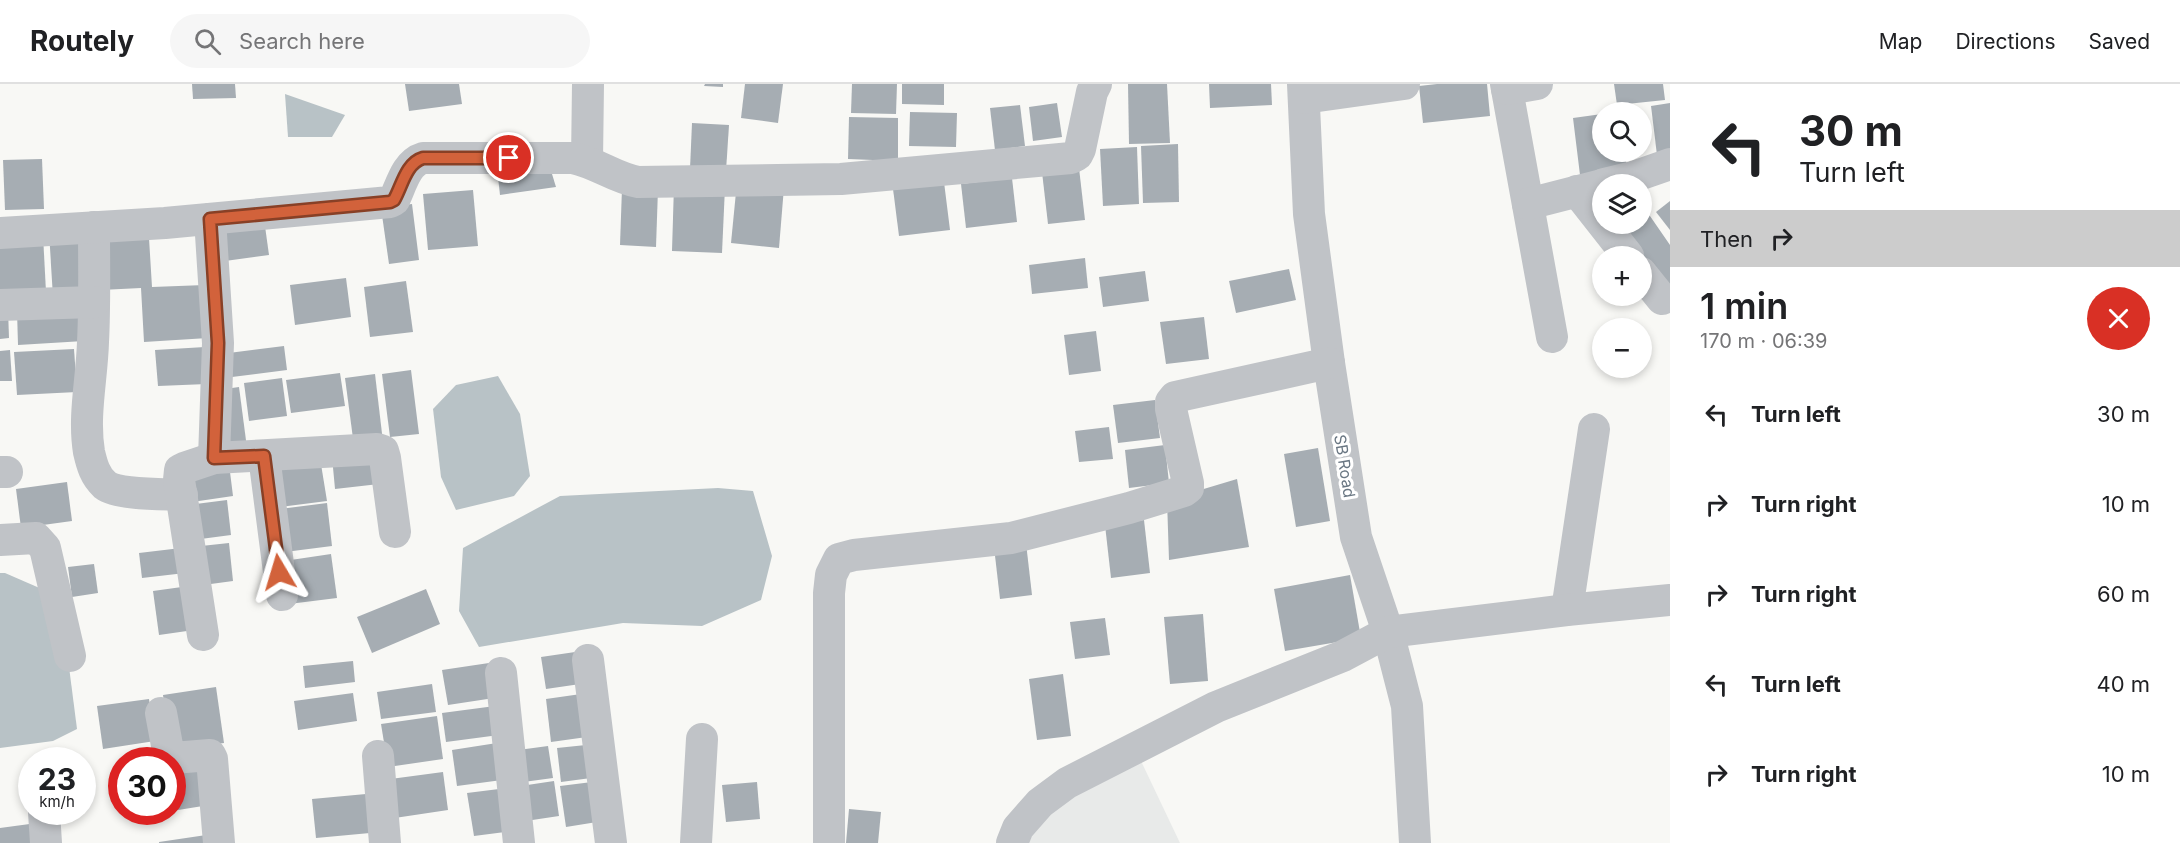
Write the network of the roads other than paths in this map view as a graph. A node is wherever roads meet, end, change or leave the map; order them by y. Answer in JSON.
{"nodes":[{"id":1,"x":588,"y":84,"type":"edge"},
{"id":2,"x":1096,"y":84,"type":"edge"},
{"id":3,"x":1404,"y":84,"type":"edge"},
{"id":4,"x":1517,"y":86,"type":"edge"},
{"id":5,"x":1304,"y":91,"type":"edge"},
{"id":6,"x":588,"y":161,"type":"junction"},
{"id":7,"x":1670,"y":164,"type":"edge"},
{"id":8,"x":1637,"y":174,"type":"edge"},
{"id":9,"x":1592,"y":188,"type":"edge"},
{"id":10,"x":1528,"y":204,"type":"junction"},
{"id":11,"x":210,"y":219,"type":"junction"},
{"id":12,"x":94,"y":227,"type":"junction"},
{"id":13,"x":0,"y":233,"type":"edge"},
{"id":14,"x":1652,"y":287,"type":"edge"},
{"id":15,"x":1662,"y":299,"type":"dead end"},
{"id":16,"x":94,"y":302,"type":"junction"},
{"id":17,"x":0,"y":305,"type":"edge"},
{"id":18,"x":1552,"y":338,"type":"dead end"},
{"id":19,"x":1329,"y":363,"type":"junction"},
{"id":20,"x":1594,"y":429,"type":"dead end"},
{"id":21,"x":264,"y":456,"type":"junction"},
{"id":22,"x":214,"y":458,"type":"junction"},
{"id":23,"x":182,"y":495,"type":"junction"},
{"id":24,"x":395,"y":532,"type":"dead end"},
{"id":25,"x":0,"y":540,"type":"edge"},
{"id":26,"x":282,"y":595,"type":"dead end"},
{"id":27,"x":1670,"y":600,"type":"edge"},
{"id":28,"x":1567,"y":610,"type":"junction"},
{"id":29,"x":1388,"y":632,"type":"junction"},
{"id":30,"x":203,"y":635,"type":"dead end"},
{"id":31,"x":70,"y":656,"type":"dead end"},
{"id":32,"x":588,"y":660,"type":"dead end"},
{"id":33,"x":501,"y":673,"type":"dead end"},
{"id":34,"x":161,"y":713,"type":"dead end"},
{"id":35,"x":702,"y":739,"type":"dead end"},
{"id":36,"x":378,"y":756,"type":"dead end"},
{"id":37,"x":45,"y":825,"type":"edge"},
{"id":38,"x":46,"y":843,"type":"edge"},
{"id":39,"x":219,"y":843,"type":"edge"},
{"id":40,"x":385,"y":843,"type":"edge"},
{"id":41,"x":519,"y":843,"type":"edge"},
{"id":42,"x":611,"y":843,"type":"edge"},
{"id":43,"x":696,"y":843,"type":"edge"},
{"id":44,"x":828,"y":843,"type":"edge"},
{"id":45,"x":1012,"y":843,"type":"edge"},
{"id":46,"x":1415,"y":843,"type":"edge"}],
"edges":[{"from":1,"to":6,"type":"street"},
{"from":2,"to":6,"type":"street"},
{"from":3,"to":5,"type":"street"},
{"from":4,"to":10,"type":"street"},
{"from":5,"to":19,"type":"street","name":"SB Road"},
{"from":6,"to":11,"type":"street"},
{"from":7,"to":8,"type":"street"},
{"from":9,"to":10,"type":"street"},
{"from":10,"to":18,"type":"street"},
{"from":11,"to":12,"type":"street"},
{"from":11,"to":22,"type":"street"},
{"from":12,"to":13,"type":"street"},
{"from":12,"to":16,"type":"street"},
{"from":14,"to":15,"type":"street"},
{"from":16,"to":17,"type":"street"},
{"from":16,"to":23,"type":"street"},
{"from":19,"to":29,"type":"street","name":"SB Road"},
{"from":19,"to":44,"type":"street"},
{"from":20,"to":28,"type":"street"},
{"from":21,"to":22,"type":"street"},
{"from":21,"to":24,"type":"street"},
{"from":21,"to":26,"type":"street"},
{"from":22,"to":23,"type":"street"},
{"from":23,"to":30,"type":"street"},
{"from":25,"to":31,"type":"street"},
{"from":27,"to":28,"type":"street"},
{"from":28,"to":29,"type":"street"},
{"from":29,"to":45,"type":"street"},
{"from":29,"to":46,"type":"street","name":"SB Road"},
{"from":32,"to":42,"type":"street"},
{"from":33,"to":41,"type":"street"},
{"from":34,"to":39,"type":"street"},
{"from":35,"to":43,"type":"street"},
{"from":36,"to":40,"type":"street"},
{"from":37,"to":38,"type":"street"}]}
